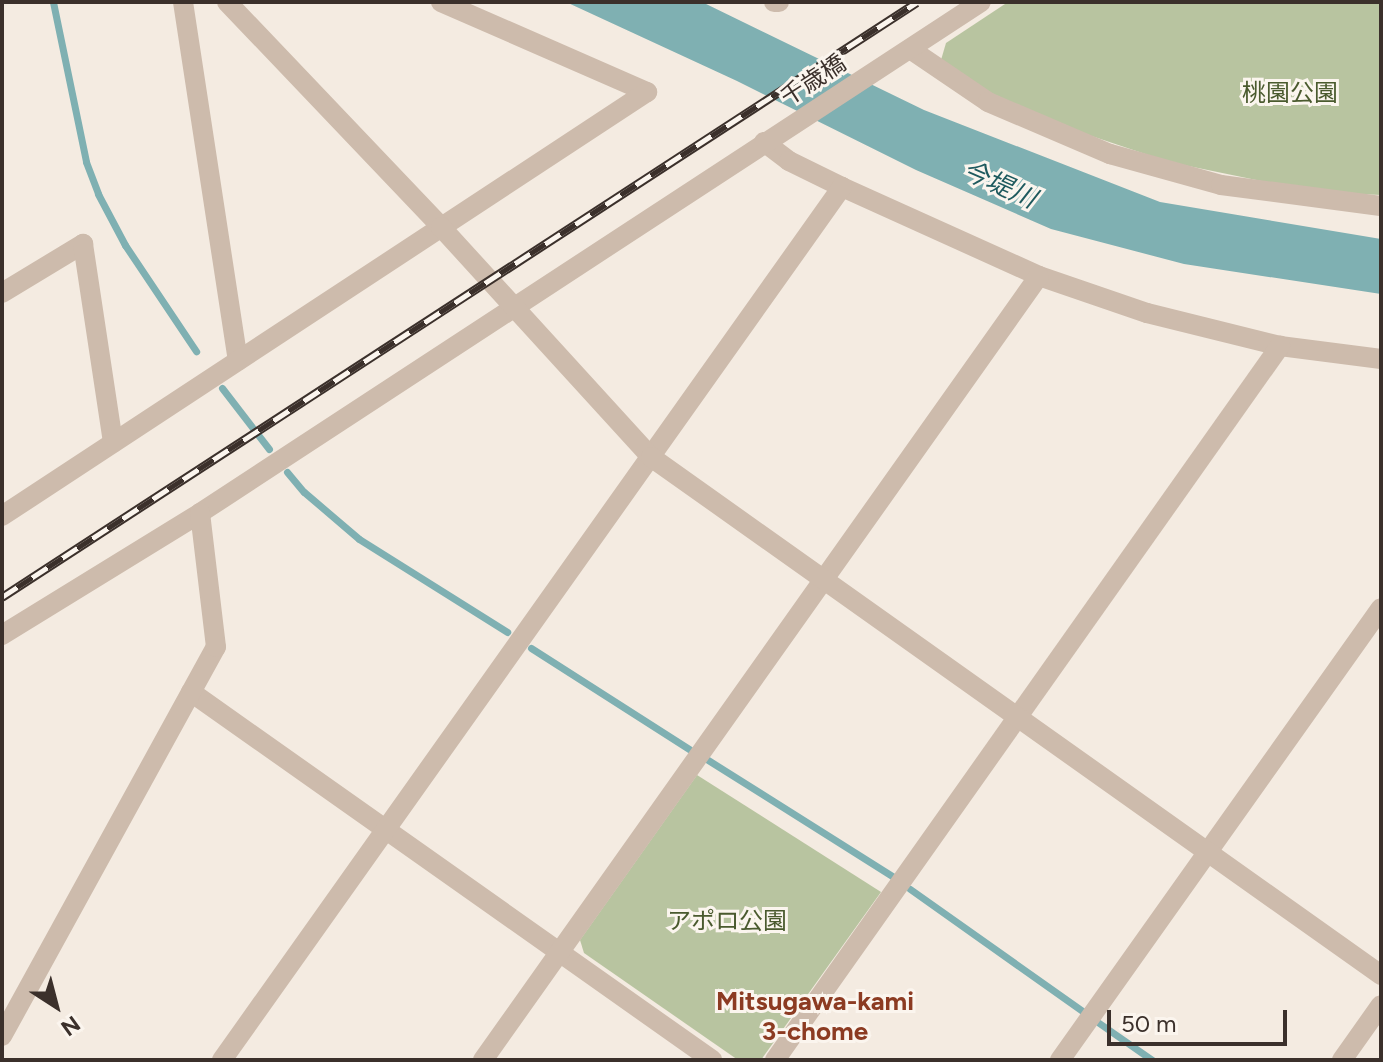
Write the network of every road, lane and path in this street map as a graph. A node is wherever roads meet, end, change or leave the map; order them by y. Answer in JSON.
{"nodes":[{"id":1,"x":183,"y":2,"type":"edge"},
{"id":2,"x":227,"y":2,"type":"edge"},
{"id":3,"x":441,"y":2,"type":"edge"},
{"id":4,"x":981,"y":2,"type":"edge"},
{"id":5,"x":910,"y":49,"type":"junction"},
{"id":6,"x":764,"y":142,"type":"junction"},
{"id":7,"x":842,"y":187,"type":"junction"},
{"id":8,"x":1381,"y":206,"type":"edge"},
{"id":9,"x":441,"y":227,"type":"junction"},
{"id":10,"x":1039,"y":276,"type":"junction"},
{"id":11,"x":2,"y":293,"type":"edge"},
{"id":12,"x":510,"y":307,"type":"junction"},
{"id":13,"x":1280,"y":346,"type":"junction"},
{"id":14,"x":1381,"y":359,"type":"edge"},
{"id":15,"x":238,"y":361,"type":"junction"},
{"id":16,"x":113,"y":443,"type":"junction"},
{"id":17,"x":651,"y":457,"type":"junction"},
{"id":18,"x":200,"y":513,"type":"junction"},
{"id":19,"x":2,"y":516,"type":"edge"},
{"id":20,"x":824,"y":580,"type":"junction"},
{"id":21,"x":1381,"y":608,"type":"edge"},
{"id":22,"x":2,"y":635,"type":"edge"},
{"id":23,"x":191,"y":692,"type":"junction"},
{"id":24,"x":1017,"y":717,"type":"junction"},
{"id":25,"x":386,"y":829,"type":"junction"},
{"id":26,"x":1208,"y":852,"type":"junction"},
{"id":27,"x":559,"y":952,"type":"junction"},
{"id":28,"x":1381,"y":975,"type":"edge"},
{"id":29,"x":1381,"y":1005,"type":"edge"},
{"id":30,"x":2,"y":1036,"type":"edge"},
{"id":31,"x":222,"y":1060,"type":"edge"},
{"id":32,"x":483,"y":1060,"type":"edge"},
{"id":33,"x":712,"y":1060,"type":"edge"},
{"id":34,"x":775,"y":1060,"type":"edge"},
{"id":35,"x":1060,"y":1060,"type":"edge"},
{"id":36,"x":1342,"y":1060,"type":"edge"}],
"edges":[{"from":1,"to":15,"type":"street"},
{"from":2,"to":9,"type":"street"},
{"from":3,"to":9,"type":"street"},
{"from":4,"to":5,"type":"street","name":"千歳橋"},
{"from":5,"to":6,"type":"street","name":"千歳橋"},
{"from":5,"to":8,"type":"street"},
{"from":6,"to":7,"type":"street"},
{"from":6,"to":12,"type":"street","name":"千歳橋"},
{"from":7,"to":10,"type":"street"},
{"from":7,"to":17,"type":"street"},
{"from":9,"to":12,"type":"street"},
{"from":9,"to":15,"type":"street"},
{"from":10,"to":13,"type":"street"},
{"from":10,"to":20,"type":"street"},
{"from":11,"to":16,"type":"street"},
{"from":12,"to":17,"type":"street"},
{"from":12,"to":18,"type":"street","name":"千歳橋"},
{"from":13,"to":14,"type":"street"},
{"from":13,"to":24,"type":"street"},
{"from":15,"to":16,"type":"street"},
{"from":16,"to":19,"type":"street"},
{"from":17,"to":20,"type":"street"},
{"from":17,"to":25,"type":"street"},
{"from":18,"to":22,"type":"street","name":"千歳橋"},
{"from":18,"to":23,"type":"street"},
{"from":20,"to":24,"type":"street"},
{"from":20,"to":27,"type":"street"},
{"from":21,"to":26,"type":"street"},
{"from":23,"to":25,"type":"street"},
{"from":23,"to":30,"type":"street"},
{"from":24,"to":26,"type":"street"},
{"from":24,"to":34,"type":"street"},
{"from":25,"to":27,"type":"street"},
{"from":25,"to":31,"type":"street"},
{"from":26,"to":28,"type":"street"},
{"from":26,"to":35,"type":"street"},
{"from":27,"to":32,"type":"street"},
{"from":27,"to":33,"type":"street"},
{"from":29,"to":36,"type":"street"}]}
